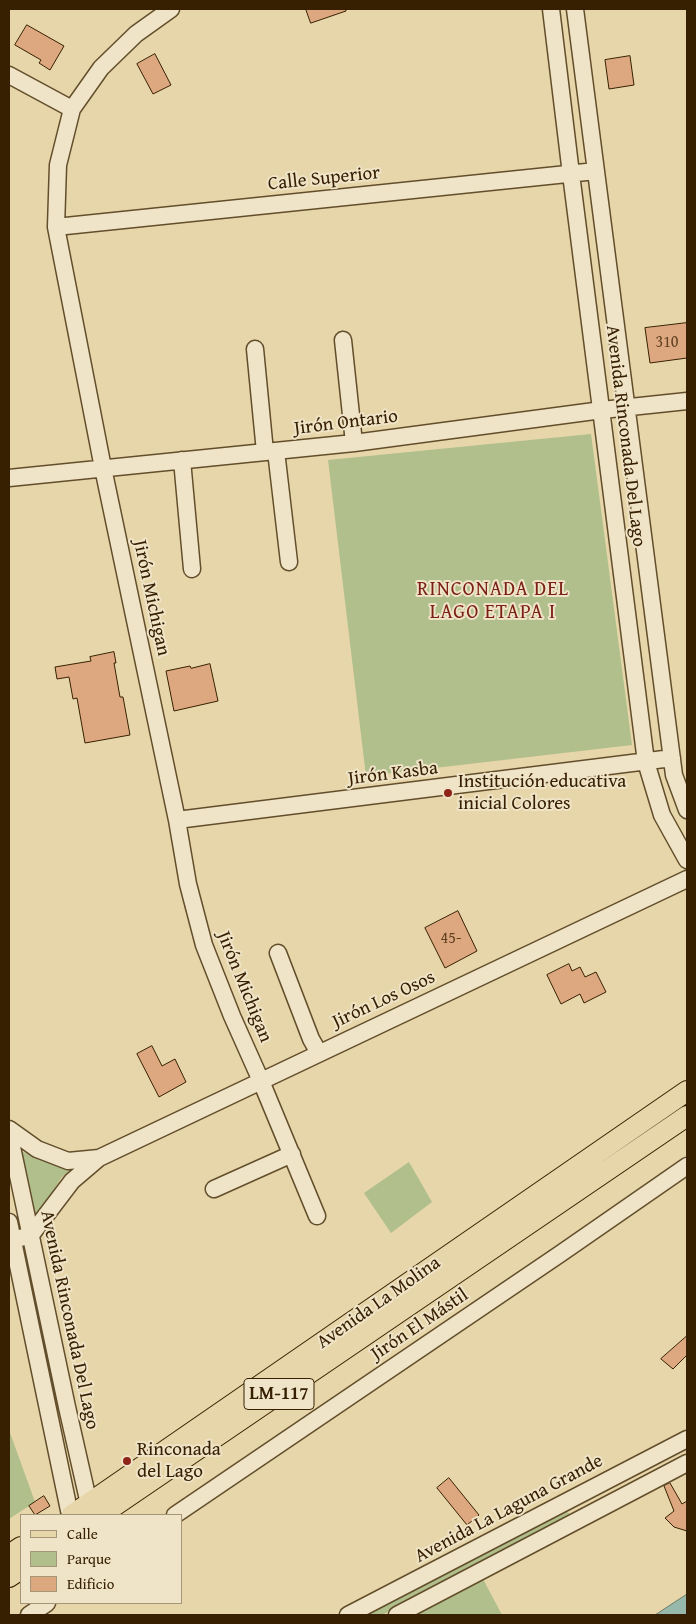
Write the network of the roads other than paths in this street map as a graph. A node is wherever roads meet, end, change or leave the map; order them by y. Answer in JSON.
{"nodes":[{"id":1,"x":171,"y":9,"type":"edge"},
{"id":2,"x":551,"y":9,"type":"edge"},
{"id":3,"x":575,"y":9,"type":"edge"},
{"id":4,"x":9,"y":75,"type":"edge"},
{"id":5,"x":72,"y":109,"type":"junction"},
{"id":6,"x":596,"y":171,"type":"junction"},
{"id":7,"x":571,"y":174,"type":"junction"},
{"id":8,"x":56,"y":227,"type":"junction"},
{"id":9,"x":343,"y":340,"type":"dead end"},
{"id":10,"x":255,"y":349,"type":"dead end"},
{"id":11,"x":687,"y":401,"type":"edge"},
{"id":12,"x":626,"y":408,"type":"junction"},
{"id":13,"x":602,"y":410,"type":"junction"},
{"id":14,"x":354,"y":443,"type":"junction"},
{"id":15,"x":271,"y":451,"type":"junction"},
{"id":16,"x":182,"y":460,"type":"junction"},
{"id":17,"x":103,"y":468,"type":"junction"},
{"id":18,"x":9,"y":478,"type":"edge"},
{"id":19,"x":289,"y":562,"type":"dead end"},
{"id":20,"x":192,"y":568,"type":"dead end"},
{"id":21,"x":672,"y":758,"type":"junction"},
{"id":22,"x":646,"y":762,"type":"junction"},
{"id":23,"x":687,"y":810,"type":"edge"},
{"id":24,"x":178,"y":820,"type":"junction"},
{"id":25,"x":687,"y":860,"type":"edge"},
{"id":26,"x":687,"y":879,"type":"edge"},
{"id":27,"x":278,"y":953,"type":"dead end"},
{"id":28,"x":319,"y":1053,"type":"junction"},
{"id":29,"x":261,"y":1081,"type":"junction"},
{"id":30,"x":687,"y":1091,"type":"edge"},
{"id":31,"x":687,"y":1116,"type":"edge"},
{"id":32,"x":9,"y":1129,"type":"edge"},
{"id":33,"x":9,"y":1133,"type":"edge"},
{"id":34,"x":292,"y":1154,"type":"junction"},
{"id":35,"x":99,"y":1158,"type":"junction"},
{"id":36,"x":687,"y":1166,"type":"edge"},
{"id":37,"x":214,"y":1189,"type":"dead end"},
{"id":38,"x":317,"y":1216,"type":"dead end"},
{"id":39,"x":9,"y":1222,"type":"edge"},
{"id":40,"x":31,"y":1235,"type":"junction"},
{"id":41,"x":12,"y":1240,"type":"junction"},
{"id":42,"x":456,"y":1273,"type":"junction"},
{"id":43,"x":358,"y":1318,"type":"junction"},
{"id":44,"x":58,"y":1363,"type":"junction"},
{"id":45,"x":39,"y":1367,"type":"junction"},
{"id":46,"x":687,"y":1438,"type":"edge"},
{"id":47,"x":687,"y":1463,"type":"edge"},
{"id":48,"x":568,"y":1501,"type":"junction"},
{"id":49,"x":94,"y":1511,"type":"edge"},
{"id":50,"x":71,"y":1514,"type":"edge"},
{"id":51,"x":77,"y":1514,"type":"edge"},
{"id":52,"x":176,"y":1514,"type":"edge"},
{"id":53,"x":578,"y":1520,"type":"junction"},
{"id":54,"x":20,"y":1548,"type":"edge"},
{"id":55,"x":9,"y":1555,"type":"edge"},
{"id":56,"x":20,"y":1570,"type":"edge"},
{"id":57,"x":9,"y":1577,"type":"edge"},
{"id":58,"x":46,"y":1604,"type":"edge"},
{"id":59,"x":29,"y":1615,"type":"edge"},
{"id":60,"x":348,"y":1615,"type":"edge"},
{"id":61,"x":397,"y":1615,"type":"edge"}],
"edges":[{"from":1,"to":5,"type":"street","name":"Jirón Michigan"},
{"from":2,"to":7,"type":"street","name":"Avenida Rinconada Del Lago"},
{"from":3,"to":6,"type":"street","name":"Avenida Rinconada Del Lago"},
{"from":4,"to":5,"type":"street"},
{"from":5,"to":8,"type":"street","name":"Jirón Michigan"},
{"from":6,"to":7,"type":"street","name":"Calle Superior"},
{"from":6,"to":12,"type":"street","name":"Avenida Rinconada Del Lago"},
{"from":7,"to":8,"type":"street","name":"Calle Superior"},
{"from":7,"to":13,"type":"street","name":"Avenida Rinconada Del Lago"},
{"from":8,"to":17,"type":"street","name":"Jirón Michigan"},
{"from":9,"to":14,"type":"street"},
{"from":10,"to":15,"type":"street"},
{"from":11,"to":12,"type":"street","name":"Jirón Ontario"},
{"from":12,"to":13,"type":"street","name":"Jirón Ontario"},
{"from":12,"to":21,"type":"street","name":"Avenida Rinconada Del Lago"},
{"from":13,"to":14,"type":"street","name":"Jirón Ontario"},
{"from":13,"to":22,"type":"street","name":"Avenida Rinconada Del Lago"},
{"from":14,"to":15,"type":"street","name":"Jirón Ontario"},
{"from":15,"to":16,"type":"street","name":"Jirón Ontario"},
{"from":15,"to":19,"type":"street"},
{"from":16,"to":17,"type":"street","name":"Jirón Ontario"},
{"from":16,"to":20,"type":"street"},
{"from":17,"to":18,"type":"street","name":"Jirón Ontario"},
{"from":17,"to":24,"type":"street","name":"Jirón Michigan"},
{"from":21,"to":22,"type":"street","name":"Jirón Kasba"},
{"from":21,"to":23,"type":"street","name":"Avenida Rinconada Del Lago"},
{"from":22,"to":24,"type":"street","name":"Jirón Kasba"},
{"from":22,"to":25,"type":"street","name":"Avenida Rinconada Del Lago"},
{"from":24,"to":29,"type":"street","name":"Jirón Michigan"},
{"from":26,"to":28,"type":"street","name":"Jirón Los Osos"},
{"from":27,"to":28,"type":"street"},
{"from":28,"to":29,"type":"street","name":"Jirón Los Osos"},
{"from":29,"to":34,"type":"street","name":"Jirón Michigan"},
{"from":29,"to":35,"type":"street","name":"Jirón Los Osos"},
{"from":30,"to":43,"type":"main road","name":"Avenida La Molina","number":"LM-117"},
{"from":31,"to":42,"type":"main road","name":"Avenida La Molina","number":"LM-117"},
{"from":32,"to":35,"type":"street","name":"Jirón Los Osos"},
{"from":33,"to":40,"type":"street","name":"Avenida Rinconada Del Lago"},
{"from":34,"to":37,"type":"street"},
{"from":34,"to":38,"type":"street","name":"Jirón Michigan"},
{"from":35,"to":40,"type":"street","name":"Jirón Los Osos"},
{"from":36,"to":52,"type":"street","name":"Jirón El Mástil"},
{"from":39,"to":41,"type":"street","name":"Avenida Rinconada Del Lago"},
{"from":40,"to":41,"type":"street"},
{"from":40,"to":44,"type":"street","name":"Avenida Rinconada Del Lago"},
{"from":41,"to":45,"type":"street","name":"Avenida Rinconada Del Lago"},
{"from":42,"to":43,"type":"main road"},
{"from":42,"to":49,"type":"main road","name":"Avenida La Molina","number":"LM-117"},
{"from":43,"to":49,"type":"main road","name":"Avenida La Molina","number":"LM-117"},
{"from":44,"to":45,"type":"street"},
{"from":44,"to":49,"type":"street","name":"Avenida Rinconada Del Lago"},
{"from":45,"to":50,"type":"street","name":"Avenida Rinconada Del Lago"},
{"from":46,"to":48,"type":"street","name":"Avenida La Laguna Grande"},
{"from":47,"to":53,"type":"street"},
{"from":48,"to":53,"type":"street"},
{"from":48,"to":60,"type":"street","name":"Avenida La Laguna Grande"},
{"from":49,"to":51,"type":"main road","name":"Avenida La Molina","number":"LM-117"},
{"from":53,"to":61,"type":"street"},
{"from":54,"to":55,"type":"main road"},
{"from":56,"to":57,"type":"main road"},
{"from":58,"to":59,"type":"street"}]}
